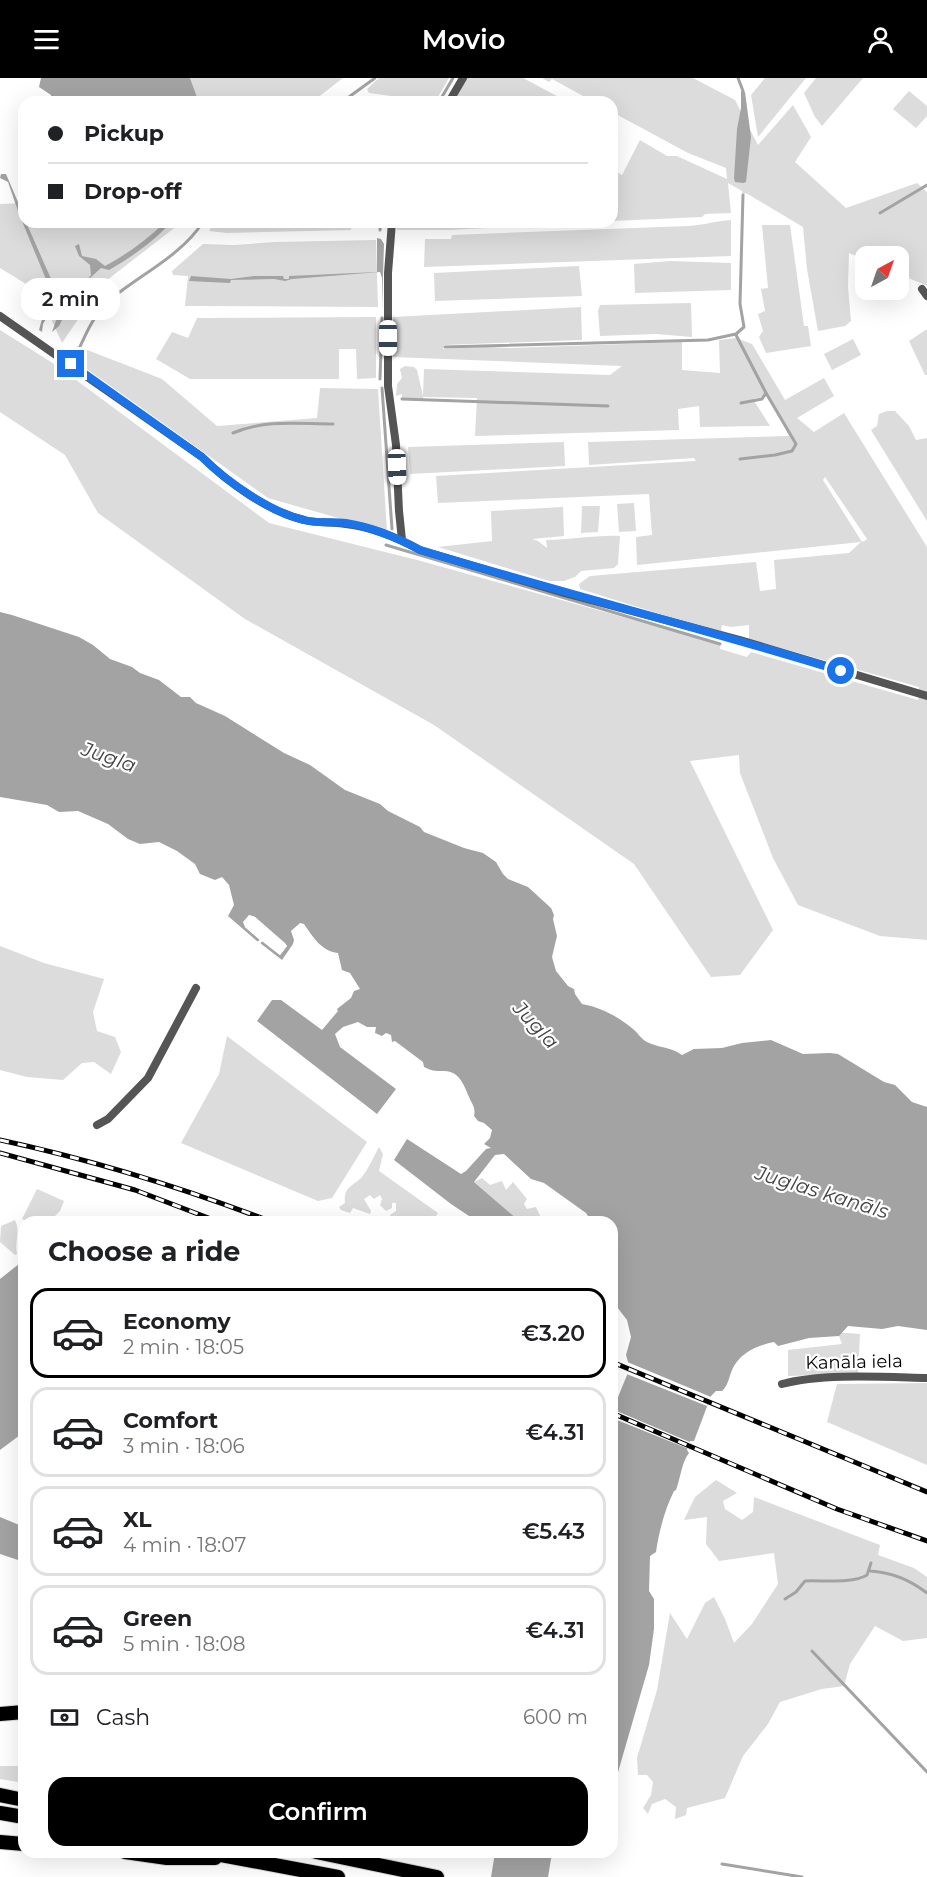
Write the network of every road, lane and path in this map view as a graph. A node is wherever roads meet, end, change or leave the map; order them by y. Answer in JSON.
{"nodes":[{"id":1,"x":463,"y":78,"type":"edge"},
{"id":2,"x":452,"y":96,"type":"edge"},
{"id":3,"x":392,"y":228,"type":"edge"},
{"id":4,"x":0,"y":316,"type":"edge"},
{"id":5,"x":402,"y":540,"type":"junction"},
{"id":6,"x":927,"y":696,"type":"edge"},
{"id":7,"x":196,"y":988,"type":"dead end"},
{"id":8,"x":97,"y":1125,"type":"dead end"},
{"id":9,"x":927,"y":1378,"type":"edge"},
{"id":10,"x":782,"y":1384,"type":"dead end"},
{"id":11,"x":18,"y":1712,"type":"edge"},
{"id":12,"x":0,"y":1714,"type":"edge"},
{"id":13,"x":0,"y":1795,"type":"edge"},
{"id":14,"x":18,"y":1799,"type":"edge"},
{"id":15,"x":0,"y":1813,"type":"edge"},
{"id":16,"x":18,"y":1816,"type":"edge"},
{"id":17,"x":0,"y":1842,"type":"edge"},
{"id":18,"x":18,"y":1844,"type":"edge"},
{"id":19,"x":235,"y":1858,"type":"edge"},
{"id":20,"x":346,"y":1858,"type":"edge"},
{"id":21,"x":338,"y":1877,"type":"edge"},
{"id":22,"x":437,"y":1877,"type":"edge"}],
"edges":[{"from":1,"to":2,"type":"street"},
{"from":3,"to":5,"type":"street"},
{"from":4,"to":5,"type":"street"},
{"from":5,"to":6,"type":"street"},
{"from":7,"to":8,"type":"street"},
{"from":9,"to":10,"type":"street","name":"Kanāla iela"},
{"from":11,"to":12,"type":"main road"},
{"from":13,"to":14,"type":"main road"},
{"from":15,"to":16,"type":"main road"},
{"from":17,"to":18,"type":"main road"},
{"from":19,"to":21,"type":"main road"},
{"from":20,"to":22,"type":"main road"}]}
